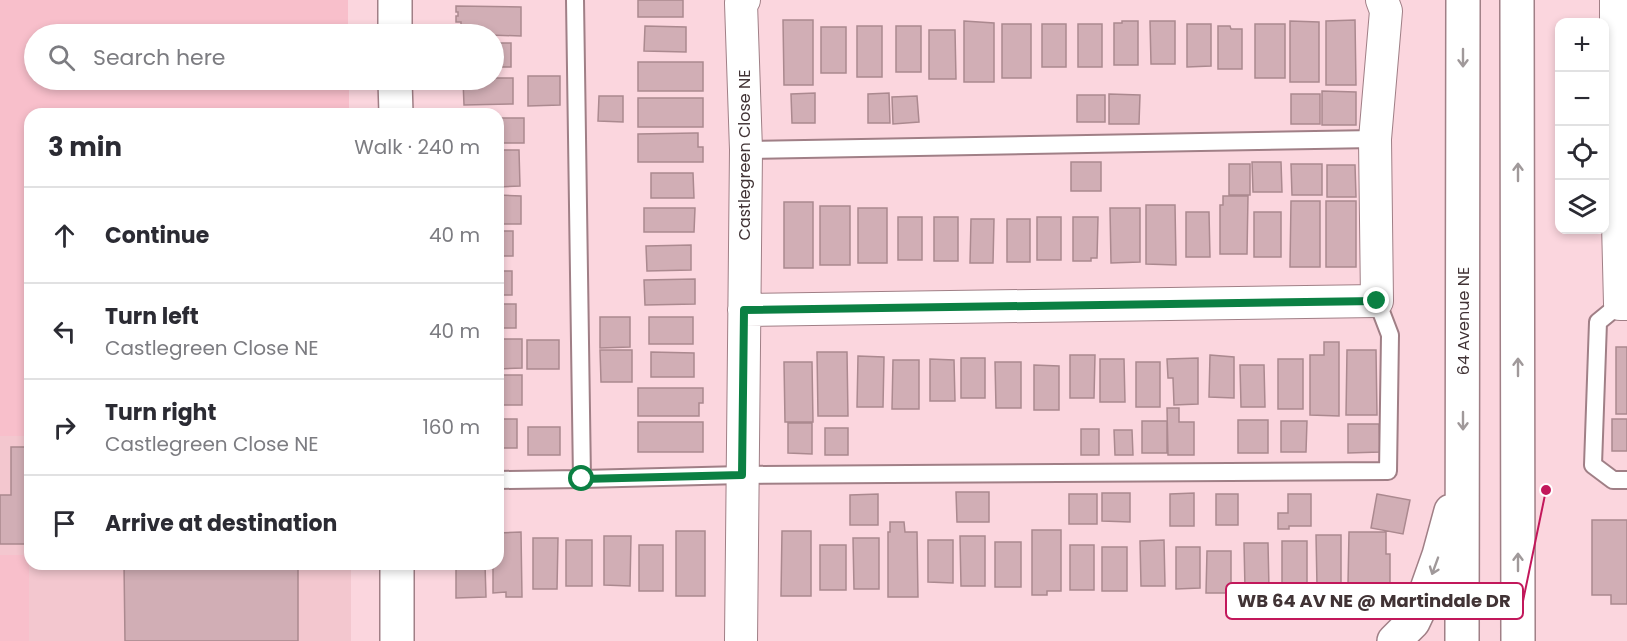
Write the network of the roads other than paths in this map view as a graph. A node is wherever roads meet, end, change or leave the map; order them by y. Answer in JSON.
{"nodes":[{"id":1,"x":395,"y":0,"type":"edge"},
{"id":2,"x":575,"y":0,"type":"edge"},
{"id":3,"x":744,"y":0,"type":"edge"},
{"id":4,"x":1382,"y":0,"type":"edge"},
{"id":5,"x":1463,"y":0,"type":"edge"},
{"id":6,"x":1517,"y":0,"type":"edge"},
{"id":7,"x":1616,"y":0,"type":"edge"},
{"id":8,"x":395,"y":24,"type":"edge"},
{"id":9,"x":395,"y":90,"type":"edge"},
{"id":10,"x":396,"y":108,"type":"edge"},
{"id":11,"x":1375,"y":139,"type":"junction"},
{"id":12,"x":1622,"y":143,"type":"edge"},
{"id":13,"x":746,"y":150,"type":"junction"},
{"id":14,"x":1377,"y":301,"type":"junction"},
{"id":15,"x":1623,"y":304,"type":"edge"},
{"id":16,"x":744,"y":310,"type":"junction"},
{"id":17,"x":1463,"y":469,"type":"junction"},
{"id":18,"x":742,"y":475,"type":"junction"},
{"id":19,"x":582,"y":479,"type":"junction"},
{"id":20,"x":504,"y":480,"type":"edge"},
{"id":21,"x":1627,"y":480,"type":"edge"},
{"id":22,"x":397,"y":570,"type":"edge"},
{"id":23,"x":398,"y":641,"type":"edge"},
{"id":24,"x":741,"y":641,"type":"edge"},
{"id":25,"x":1394,"y":641,"type":"edge"},
{"id":26,"x":1462,"y":641,"type":"edge"},
{"id":27,"x":1518,"y":641,"type":"edge"}],
"edges":[{"from":1,"to":8,"type":"main road"},
{"from":2,"to":19,"type":"lane"},
{"from":3,"to":13,"type":"street","name":"Castlegreen Close NE"},
{"from":4,"to":11,"type":"street"},
{"from":5,"to":17,"type":"main road","name":"64 Avenue NE","one_way":true},
{"from":27,"to":6,"type":"main road","one_way":true},
{"from":7,"to":12,"type":"street"},
{"from":9,"to":10,"type":"main road"},
{"from":11,"to":13,"type":"lane"},
{"from":11,"to":14,"type":"street"},
{"from":12,"to":15,"type":"street"},
{"from":13,"to":16,"type":"street","name":"Castlegreen Close NE"},
{"from":14,"to":16,"type":"street"},
{"from":14,"to":18,"type":"lane"},
{"from":15,"to":21,"type":"lane"},
{"from":16,"to":18,"type":"street","name":"Castlegreen Close NE"},
{"from":17,"to":25,"type":"main road","one_way":true},
{"from":17,"to":26,"type":"main road","name":"64 Avenue NE"},
{"from":18,"to":19,"type":"lane"},
{"from":18,"to":24,"type":"street","name":"Castlegreen Close NE"},
{"from":19,"to":20,"type":"lane"},
{"from":22,"to":23,"type":"main road"}]}
